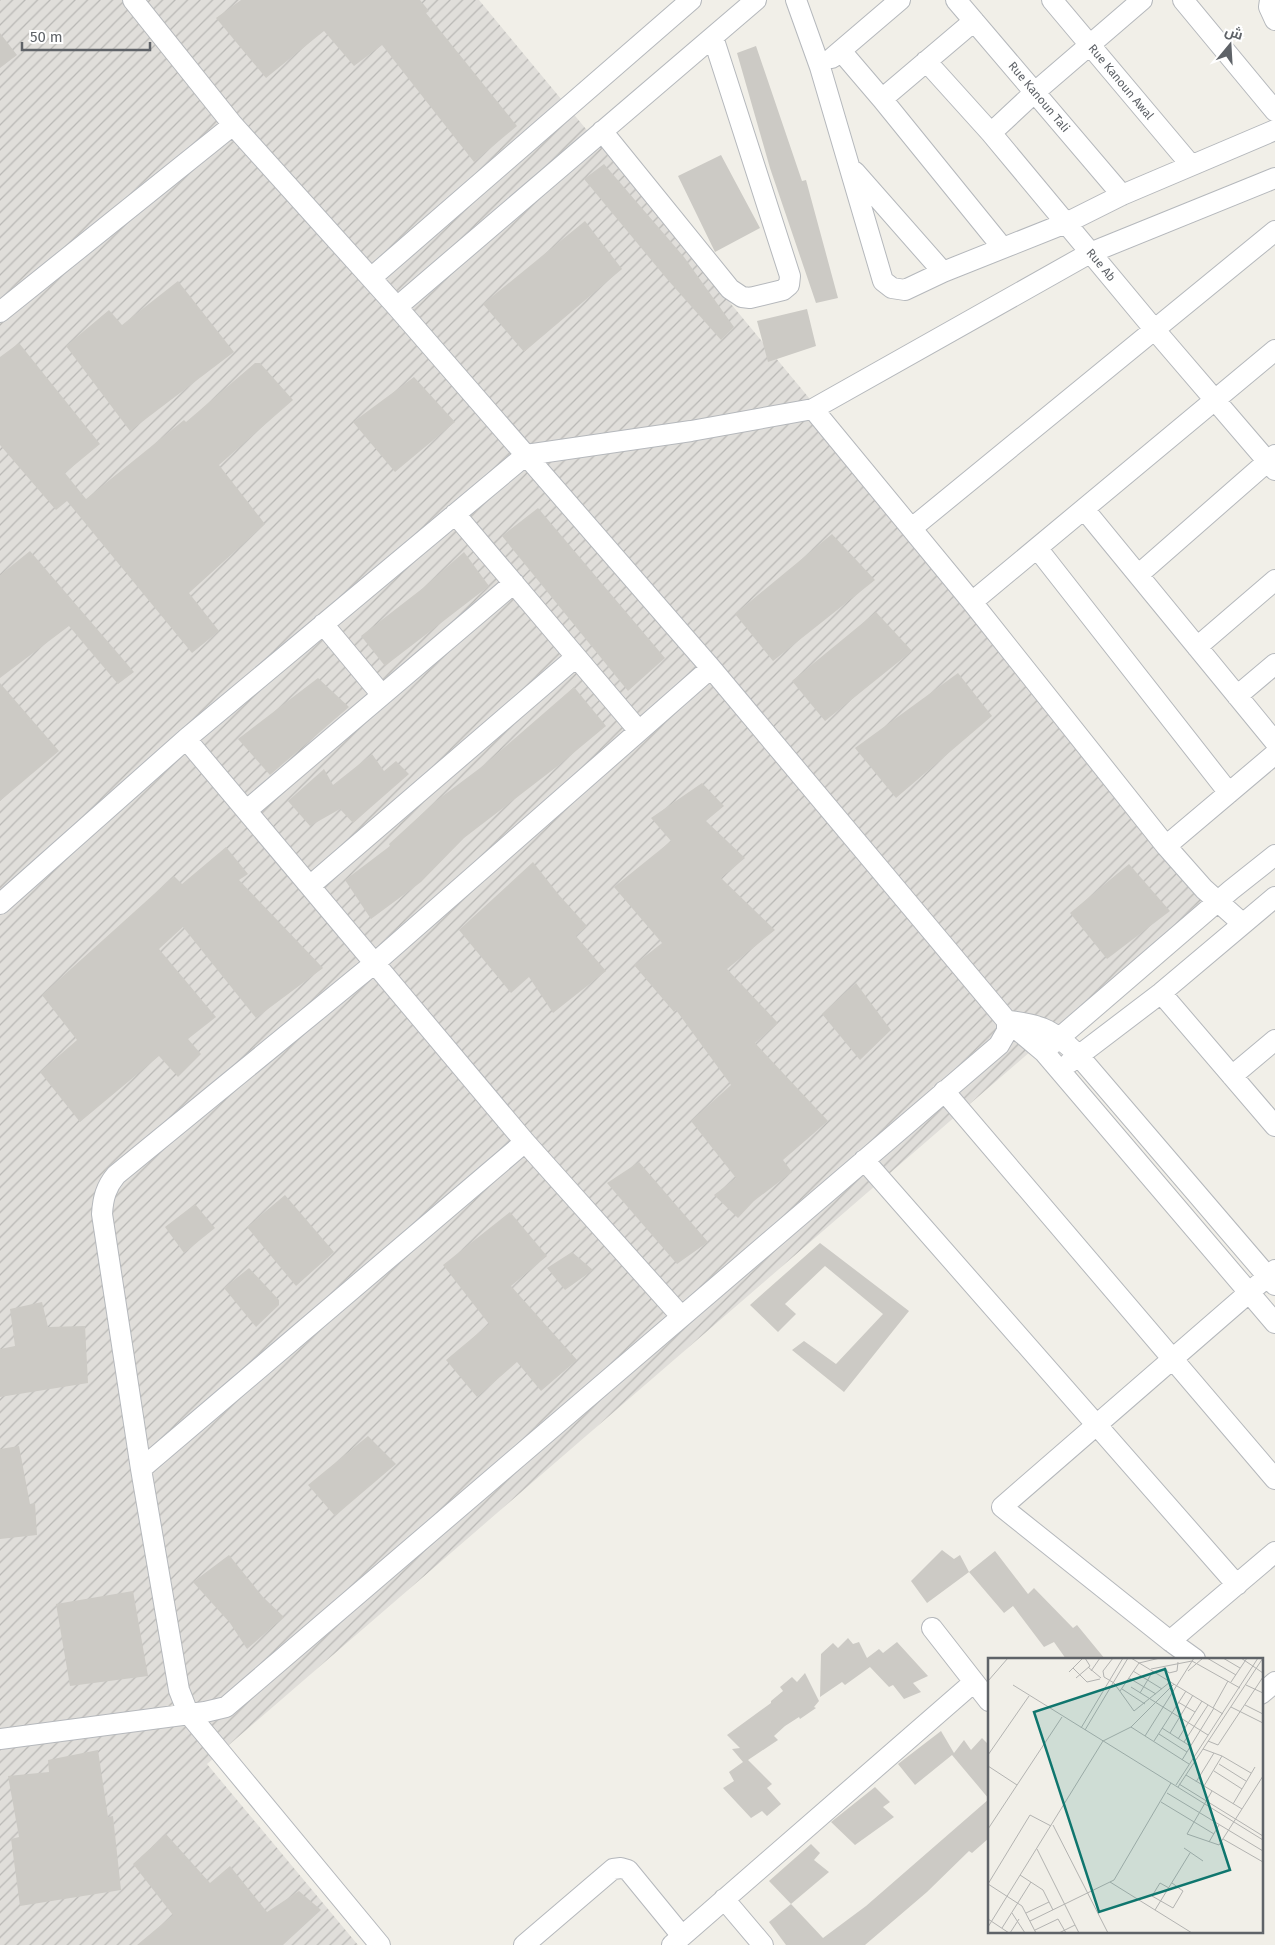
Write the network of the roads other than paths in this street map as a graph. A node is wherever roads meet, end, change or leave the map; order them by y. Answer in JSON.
{"nodes":[{"id":1,"x":133,"y":0,"type":"edge"},
{"id":2,"x":691,"y":0,"type":"edge"},
{"id":3,"x":756,"y":0,"type":"edge"},
{"id":4,"x":796,"y":0,"type":"edge"},
{"id":5,"x":900,"y":0,"type":"edge"},
{"id":6,"x":956,"y":0,"type":"edge"},
{"id":7,"x":1052,"y":0,"type":"edge"},
{"id":8,"x":1142,"y":0,"type":"edge"},
{"id":9,"x":1183,"y":0,"type":"edge"},
{"id":10,"x":1270,"y":0,"type":"edge"},
{"id":11,"x":1275,"y":20,"type":"edge"},
{"id":12,"x":974,"y":21,"type":"junction"},
{"id":13,"x":713,"y":37,"type":"junction"},
{"id":14,"x":1091,"y":46,"type":"junction"},
{"id":15,"x":841,"y":51,"type":"junction"},
{"id":16,"x":926,"y":61,"type":"junction"},
{"id":17,"x":820,"y":67,"type":"junction"},
{"id":18,"x":1035,"y":92,"type":"junction"},
{"id":19,"x":882,"y":98,"type":"junction"},
{"id":20,"x":1275,"y":111,"type":"edge"},
{"id":21,"x":233,"y":124,"type":"junction"},
{"id":22,"x":1275,"y":130,"type":"edge"},
{"id":23,"x":602,"y":131,"type":"junction"},
{"id":24,"x":991,"y":134,"type":"junction"},
{"id":25,"x":1190,"y":164,"type":"junction"},
{"id":26,"x":850,"y":167,"type":"junction"},
{"id":27,"x":1275,"y":178,"type":"edge"},
{"id":28,"x":1122,"y":195,"type":"junction"},
{"id":29,"x":1066,"y":223,"type":"junction"},
{"id":30,"x":1275,"y":231,"type":"edge"},
{"id":31,"x":1002,"y":247,"type":"junction"},
{"id":32,"x":1090,"y":252,"type":"junction"},
{"id":33,"x":942,"y":272,"type":"junction"},
{"id":34,"x":370,"y":278,"type":"junction"},
{"id":35,"x":397,"y":307,"type":"junction"},
{"id":36,"x":0,"y":312,"type":"edge"},
{"id":37,"x":1154,"y":329,"type":"junction"},
{"id":38,"x":1275,"y":350,"type":"edge"},
{"id":39,"x":1216,"y":399,"type":"junction"},
{"id":40,"x":813,"y":409,"type":"junction"},
{"id":41,"x":526,"y":455,"type":"junction"},
{"id":42,"x":1273,"y":462,"type":"edge"},
{"id":43,"x":1084,"y":509,"type":"junction"},
{"id":44,"x":455,"y":514,"type":"junction"},
{"id":45,"x":912,"y":528,"type":"junction"},
{"id":46,"x":1037,"y":548,"type":"junction"},
{"id":47,"x":1138,"y":575,"type":"junction"},
{"id":48,"x":1275,"y":580,"type":"edge"},
{"id":49,"x":514,"y":583,"type":"junction"},
{"id":50,"x":972,"y":602,"type":"junction"},
{"id":51,"x":323,"y":624,"type":"junction"},
{"id":52,"x":1197,"y":647,"type":"junction"},
{"id":53,"x":576,"y":657,"type":"junction"},
{"id":54,"x":1275,"y":664,"type":"edge"},
{"id":55,"x":710,"y":668,"type":"junction"},
{"id":56,"x":382,"y":695,"type":"junction"},
{"id":57,"x":1237,"y":696,"type":"junction"},
{"id":58,"x":639,"y":731,"type":"junction"},
{"id":59,"x":186,"y":739,"type":"junction"},
{"id":60,"x":1275,"y":742,"type":"edge"},
{"id":61,"x":1275,"y":754,"type":"edge"},
{"id":62,"x":1229,"y":793,"type":"junction"},
{"id":63,"x":247,"y":810,"type":"junction"},
{"id":64,"x":1166,"y":846,"type":"junction"},
{"id":65,"x":1275,"y":855,"type":"edge"},
{"id":66,"x":311,"y":885,"type":"junction"},
{"id":67,"x":1275,"y":897,"type":"edge"},
{"id":68,"x":1219,"y":902,"type":"junction"},
{"id":69,"x":0,"y":904,"type":"edge"},
{"id":70,"x":1243,"y":924,"type":"junction"},
{"id":71,"x":376,"y":962,"type":"junction"},
{"id":72,"x":1161,"y":993,"type":"junction"},
{"id":73,"x":1008,"y":1021,"type":"junction"},
{"id":74,"x":1060,"y":1037,"type":"junction"},
{"id":75,"x":1275,"y":1040,"type":"edge"},
{"id":76,"x":1044,"y":1052,"type":"junction"},
{"id":77,"x":1078,"y":1056,"type":"junction"},
{"id":78,"x":1060,"y":1070,"type":"junction"},
{"id":79,"x":1232,"y":1076,"type":"junction"},
{"id":80,"x":944,"y":1091,"type":"junction"},
{"id":81,"x":1275,"y":1126,"type":"edge"},
{"id":82,"x":525,"y":1142,"type":"junction"},
{"id":83,"x":864,"y":1160,"type":"junction"},
{"id":84,"x":1273,"y":1277,"type":"edge"},
{"id":85,"x":1249,"y":1292,"type":"junction"},
{"id":86,"x":682,"y":1316,"type":"junction"},
{"id":87,"x":1275,"y":1323,"type":"edge"},
{"id":88,"x":1173,"y":1360,"type":"junction"},
{"id":89,"x":1096,"y":1424,"type":"junction"},
{"id":90,"x":141,"y":1469,"type":"junction"},
{"id":91,"x":1275,"y":1479,"type":"edge"},
{"id":92,"x":1275,"y":1552,"type":"edge"},
{"id":93,"x":1237,"y":1585,"type":"junction"},
{"id":94,"x":932,"y":1628,"type":"dead end"},
{"id":95,"x":1170,"y":1641,"type":"junction"},
{"id":96,"x":1194,"y":1658,"type":"edge"},
{"id":97,"x":974,"y":1682,"type":"junction"},
{"id":98,"x":1275,"y":1682,"type":"edge"},
{"id":99,"x":1262,"y":1693,"type":"edge"},
{"id":100,"x":988,"y":1700,"type":"edge"},
{"id":101,"x":188,"y":1713,"type":"junction"},
{"id":102,"x":0,"y":1739,"type":"edge"},
{"id":103,"x":724,"y":1899,"type":"junction"},
{"id":104,"x":677,"y":1940,"type":"edge"},
{"id":105,"x":380,"y":1945,"type":"edge"},
{"id":106,"x":524,"y":1945,"type":"edge"},
{"id":107,"x":763,"y":1945,"type":"edge"}],
"edges":[{"from":1,"to":21,"type":"street"},
{"from":2,"to":34,"type":"street"},
{"from":3,"to":13,"type":"street"},
{"from":4,"to":17,"type":"street"},
{"from":5,"to":15,"type":"street"},
{"from":6,"to":12,"type":"street","name":"Rue Kanoun Tali"},
{"from":7,"to":14,"type":"street","name":"Rue Kanoun Awal"},
{"from":8,"to":14,"type":"street"},
{"from":9,"to":20,"type":"street"},
{"from":10,"to":11,"type":"street"},
{"from":12,"to":16,"type":"street"},
{"from":12,"to":18,"type":"street","name":"Rue Kanoun Tali"},
{"from":13,"to":23,"type":"street"},
{"from":13,"to":23,"type":"street"},
{"from":14,"to":18,"type":"street"},
{"from":14,"to":25,"type":"street","name":"Rue Kanoun Awal"},
{"from":15,"to":17,"type":"street"},
{"from":15,"to":19,"type":"street"},
{"from":16,"to":19,"type":"street"},
{"from":16,"to":24,"type":"street","name":"Rue Ab"},
{"from":17,"to":26,"type":"street"},
{"from":18,"to":24,"type":"street"},
{"from":18,"to":28,"type":"street","name":"Rue Kanoun Tali"},
{"from":19,"to":31,"type":"street"},
{"from":21,"to":34,"type":"street"},
{"from":21,"to":36,"type":"street"},
{"from":22,"to":25,"type":"street"},
{"from":23,"to":35,"type":"street"},
{"from":24,"to":29,"type":"street","name":"Rue Ab"},
{"from":25,"to":28,"type":"street"},
{"from":26,"to":33,"type":"street"},
{"from":26,"to":33,"type":"street"},
{"from":27,"to":32,"type":"street"},
{"from":28,"to":29,"type":"street"},
{"from":29,"to":31,"type":"street"},
{"from":29,"to":32,"type":"street","name":"Rue Ab"},
{"from":30,"to":37,"type":"street"},
{"from":31,"to":33,"type":"street"},
{"from":32,"to":37,"type":"street","name":"Rue Ab"},
{"from":32,"to":40,"type":"street"},
{"from":34,"to":35,"type":"street"},
{"from":35,"to":41,"type":"street"},
{"from":37,"to":39,"type":"street","name":"Rue Ab"},
{"from":37,"to":45,"type":"street"},
{"from":38,"to":39,"type":"street"},
{"from":39,"to":42,"type":"street","name":"Rue Ab"},
{"from":39,"to":43,"type":"street"},
{"from":40,"to":41,"type":"street"},
{"from":40,"to":45,"type":"street"},
{"from":41,"to":44,"type":"street"},
{"from":41,"to":55,"type":"street"},
{"from":42,"to":47,"type":"street"},
{"from":43,"to":46,"type":"street"},
{"from":43,"to":47,"type":"street"},
{"from":44,"to":49,"type":"street"},
{"from":44,"to":51,"type":"street"},
{"from":45,"to":50,"type":"street"},
{"from":46,"to":50,"type":"street"},
{"from":46,"to":62,"type":"street"},
{"from":47,"to":52,"type":"street"},
{"from":48,"to":52,"type":"street"},
{"from":49,"to":53,"type":"street"},
{"from":49,"to":56,"type":"street"},
{"from":50,"to":64,"type":"street"},
{"from":51,"to":56,"type":"street"},
{"from":51,"to":59,"type":"street"},
{"from":52,"to":57,"type":"street"},
{"from":53,"to":58,"type":"street"},
{"from":53,"to":66,"type":"street"},
{"from":54,"to":57,"type":"street"},
{"from":55,"to":58,"type":"street"},
{"from":55,"to":73,"type":"street"},
{"from":56,"to":63,"type":"street"},
{"from":57,"to":60,"type":"street"},
{"from":58,"to":71,"type":"street"},
{"from":59,"to":63,"type":"street"},
{"from":59,"to":69,"type":"street"},
{"from":61,"to":62,"type":"street"},
{"from":62,"to":64,"type":"street"},
{"from":63,"to":66,"type":"street"},
{"from":64,"to":68,"type":"street"},
{"from":65,"to":68,"type":"street"},
{"from":66,"to":71,"type":"street"},
{"from":67,"to":70,"type":"street"},
{"from":68,"to":70,"type":"street"},
{"from":68,"to":74,"type":"street"},
{"from":70,"to":72,"type":"street"},
{"from":71,"to":82,"type":"street"},
{"from":71,"to":90,"type":"street"},
{"from":72,"to":77,"type":"street"},
{"from":72,"to":79,"type":"street"},
{"from":73,"to":74,"type":"street"},
{"from":73,"to":76,"type":"street"},
{"from":73,"to":80,"type":"street"},
{"from":74,"to":76,"type":"street"},
{"from":74,"to":77,"type":"street"},
{"from":75,"to":79,"type":"street"},
{"from":76,"to":78,"type":"street"},
{"from":77,"to":78,"type":"street"},
{"from":77,"to":84,"type":"street"},
{"from":78,"to":85,"type":"street"},
{"from":79,"to":81,"type":"street"},
{"from":80,"to":83,"type":"street"},
{"from":80,"to":88,"type":"street"},
{"from":82,"to":86,"type":"street"},
{"from":82,"to":90,"type":"street"},
{"from":83,"to":86,"type":"street"},
{"from":83,"to":89,"type":"street"},
{"from":84,"to":85,"type":"street"},
{"from":85,"to":87,"type":"street"},
{"from":85,"to":88,"type":"street"},
{"from":86,"to":101,"type":"street"},
{"from":88,"to":89,"type":"street"},
{"from":88,"to":91,"type":"street"},
{"from":89,"to":93,"type":"street"},
{"from":89,"to":95,"type":"street"},
{"from":90,"to":101,"type":"street"},
{"from":92,"to":93,"type":"street"},
{"from":93,"to":95,"type":"street"},
{"from":94,"to":97,"type":"street"},
{"from":95,"to":96,"type":"street"},
{"from":97,"to":100,"type":"street"},
{"from":97,"to":103,"type":"street"},
{"from":98,"to":99,"type":"street"},
{"from":101,"to":102,"type":"street"},
{"from":101,"to":105,"type":"street"},
{"from":103,"to":104,"type":"street"},
{"from":103,"to":107,"type":"street"},
{"from":104,"to":106,"type":"street"}]}
